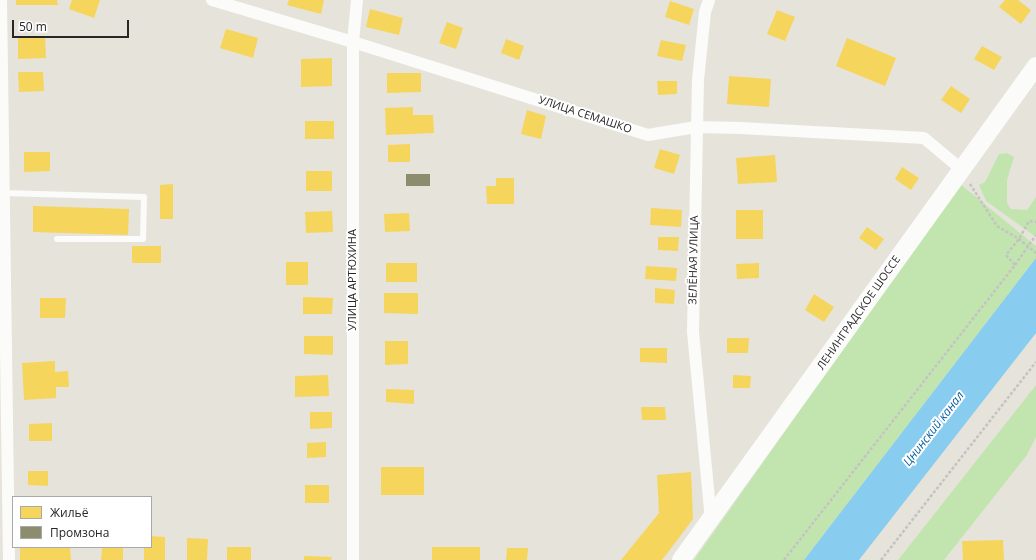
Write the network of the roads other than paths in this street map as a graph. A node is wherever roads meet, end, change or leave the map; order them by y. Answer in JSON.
{"nodes":[{"id":1,"x":1,"y":0,"type":"edge"},
{"id":2,"x":212,"y":0,"type":"edge"},
{"id":3,"x":357,"y":0,"type":"edge"},
{"id":4,"x":709,"y":0,"type":"edge"},
{"id":5,"x":353,"y":42,"type":"junction"},
{"id":6,"x":1036,"y":66,"type":"edge"},
{"id":7,"x":696,"y":127,"type":"junction"},
{"id":8,"x":1,"y":146,"type":"edge"},
{"id":9,"x":961,"y":169,"type":"junction"},
{"id":10,"x":3,"y":193,"type":"junction"},
{"id":11,"x":57,"y":239,"type":"dead end"},
{"id":12,"x":711,"y":520,"type":"junction"},
{"id":13,"x":9,"y":560,"type":"edge"},
{"id":14,"x":353,"y":560,"type":"edge"},
{"id":15,"x":681,"y":560,"type":"edge"}],
"edges":[{"from":1,"to":8,"type":"street"},
{"from":2,"to":5,"type":"street","name":"УЛИЦА СЕМАШКО"},
{"from":3,"to":5,"type":"street","name":"УЛИЦА АРТЮХИНА"},
{"from":4,"to":7,"type":"street","name":"ЗЕЛЁНАЯ УЛИЦА"},
{"from":5,"to":7,"type":"street","name":"УЛИЦА СЕМАШКО"},
{"from":5,"to":14,"type":"street","name":"УЛИЦА АРТЮХИНА"},
{"from":6,"to":9,"type":"street","name":"ЛЕНИНГРАДСКОЕ ШОССЕ"},
{"from":7,"to":9,"type":"street","name":"УЛИЦА СЕМАШКО"},
{"from":7,"to":12,"type":"street","name":"ЗЕЛЁНАЯ УЛИЦА"},
{"from":8,"to":10,"type":"street"},
{"from":9,"to":12,"type":"street","name":"ЛЕНИНГРАДСКОЕ ШОССЕ"},
{"from":10,"to":11,"type":"lane"},
{"from":10,"to":13,"type":"street"},
{"from":12,"to":15,"type":"street","name":"ЛЕНИНГРАДСКОЕ ШОССЕ"}]}
